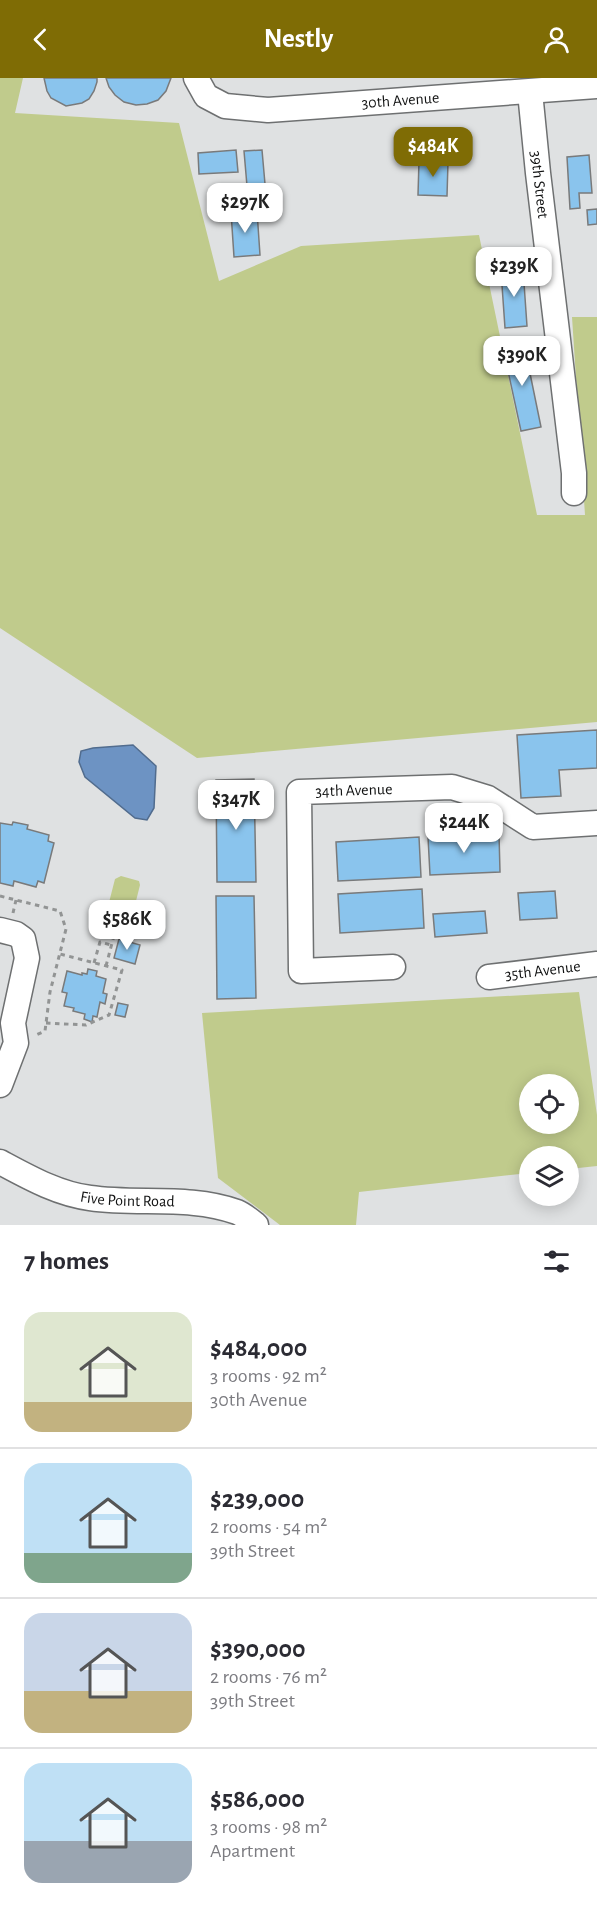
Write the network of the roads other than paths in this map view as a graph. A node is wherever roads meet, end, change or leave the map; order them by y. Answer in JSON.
{"nodes":[{"id":1,"x":597,"y":86,"type":"edge"},
{"id":2,"x":201,"y":87,"type":"edge"},
{"id":3,"x":530,"y":92,"type":"junction"},
{"id":4,"x":574,"y":493,"type":"dead end"},
{"id":5,"x":597,"y":824,"type":"edge"},
{"id":6,"x":0,"y":930,"type":"edge"},
{"id":7,"x":597,"y":964,"type":"edge"},
{"id":8,"x":393,"y":967,"type":"dead end"},
{"id":9,"x":489,"y":977,"type":"dead end"},
{"id":10,"x":6,"y":1030,"type":"edge"},
{"id":11,"x":0,"y":1084,"type":"edge"},
{"id":12,"x":0,"y":1162,"type":"edge"},
{"id":13,"x":256,"y":1225,"type":"edge"}],
"edges":[{"from":1,"to":3,"type":"street","name":"30th Avenue"},
{"from":2,"to":3,"type":"street","name":"30th Avenue"},
{"from":3,"to":4,"type":"street","name":"39th Street"},
{"from":5,"to":8,"type":"street","name":"34th Avenue"},
{"from":6,"to":10,"type":"street"},
{"from":7,"to":9,"type":"street","name":"35th Avenue"},
{"from":10,"to":11,"type":"street"},
{"from":12,"to":13,"type":"street","name":"Five Point Road"}]}
